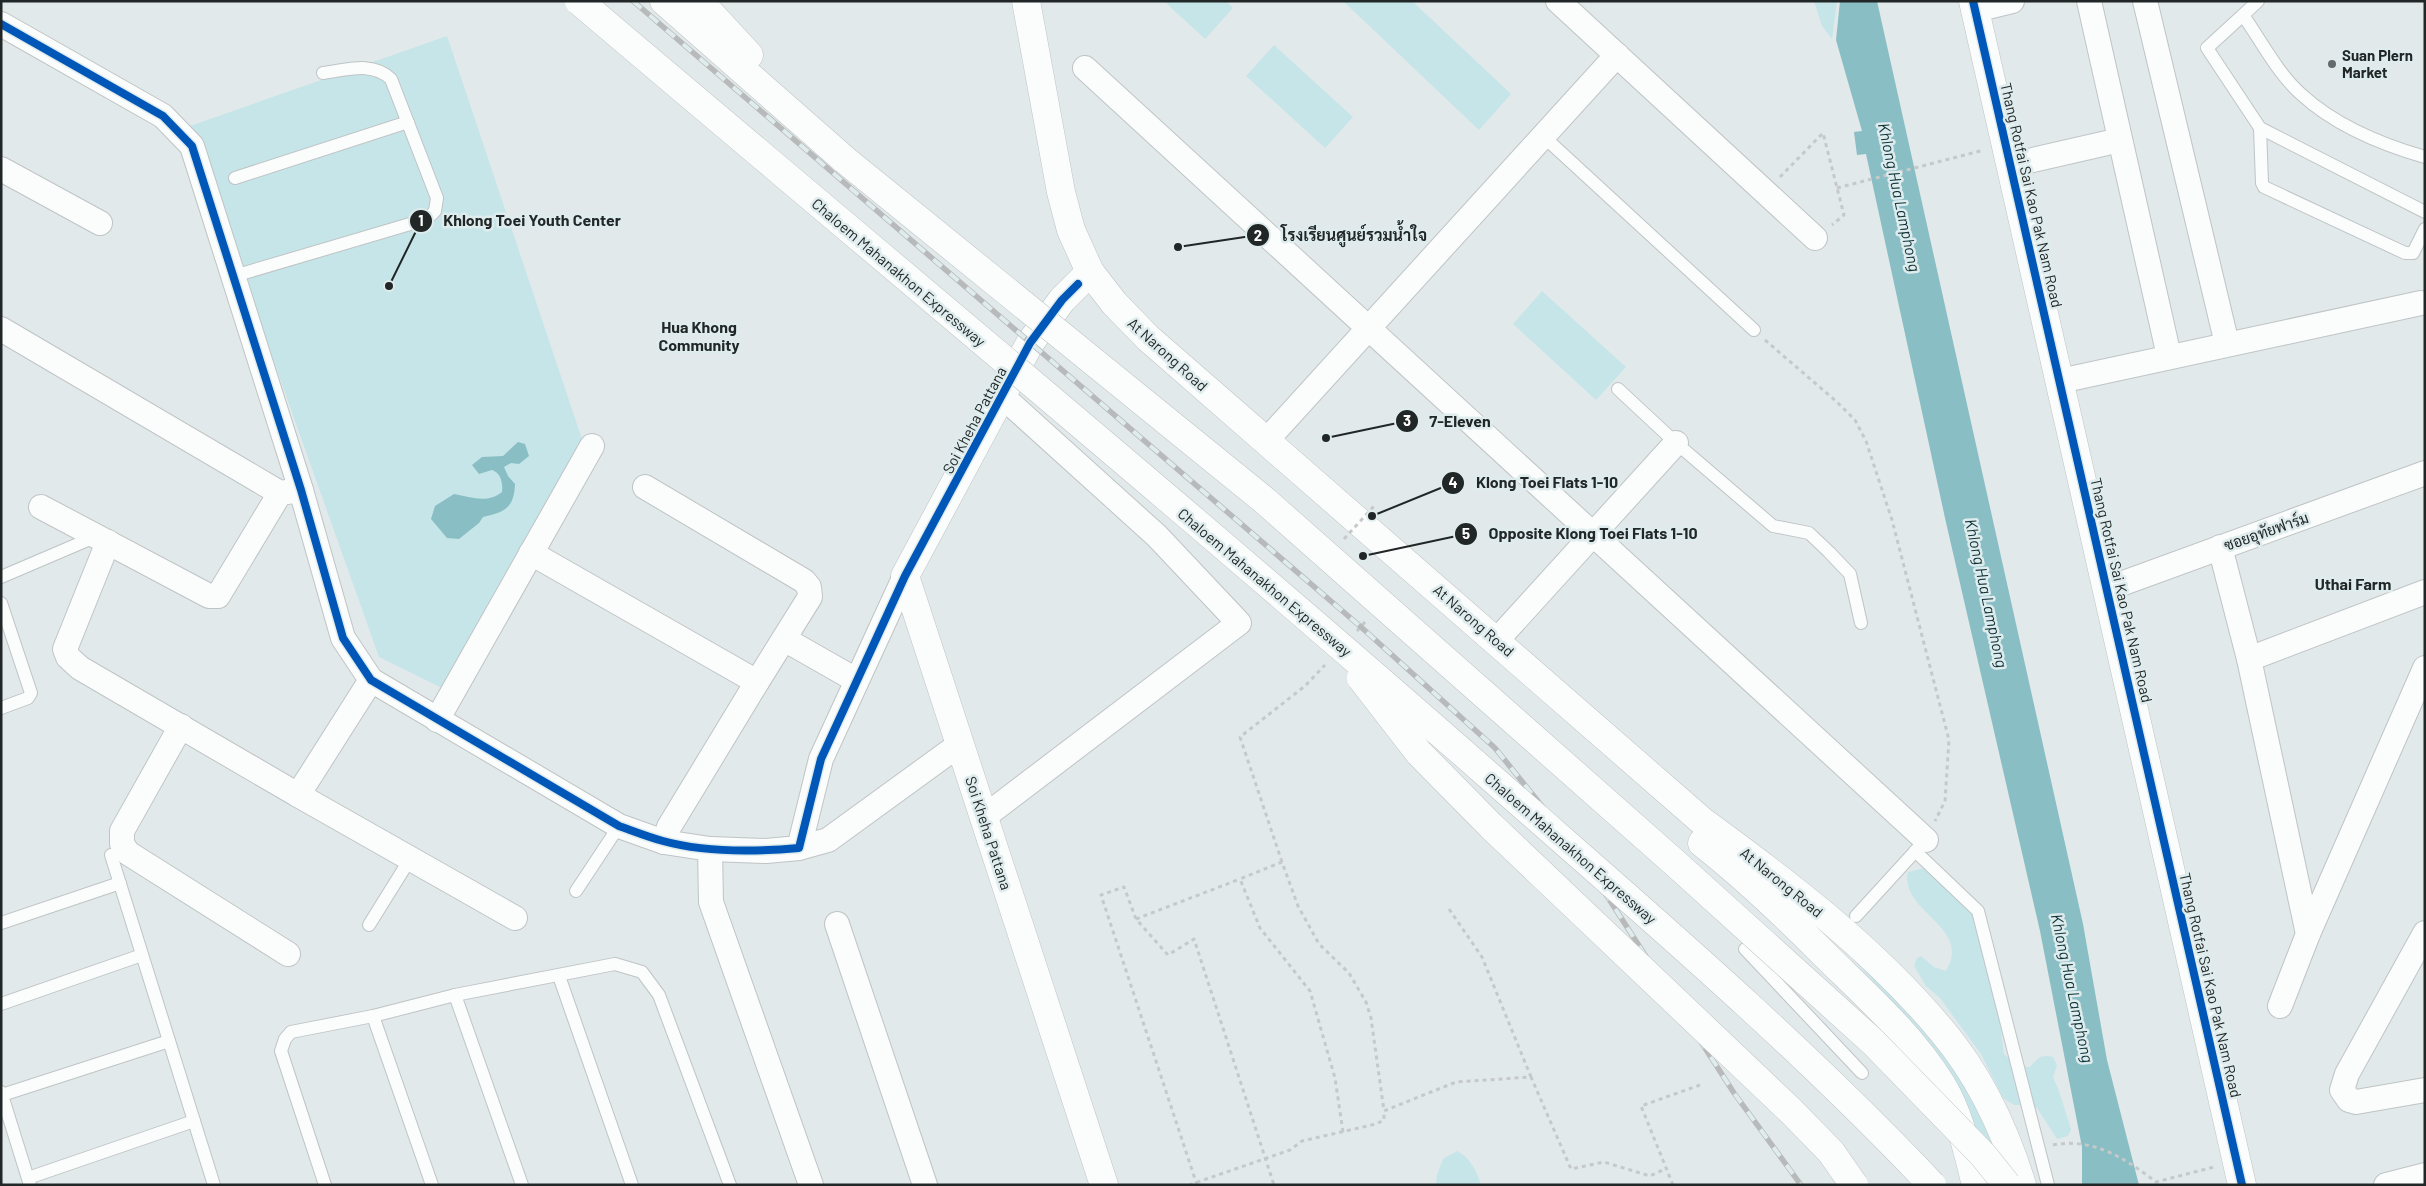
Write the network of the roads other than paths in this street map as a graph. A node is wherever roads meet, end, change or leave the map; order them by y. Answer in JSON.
{"nodes":[{"id":1,"x":579,"y":1,"type":"edge"},
{"id":2,"x":664,"y":1,"type":"edge"},
{"id":3,"x":699,"y":1,"type":"edge"},
{"id":4,"x":1012,"y":1,"type":"edge"},
{"id":5,"x":1026,"y":1,"type":"edge"},
{"id":6,"x":1558,"y":1,"type":"edge"},
{"id":7,"x":2012,"y":1,"type":"edge"},
{"id":8,"x":2089,"y":1,"type":"edge"},
{"id":9,"x":2145,"y":1,"type":"edge"},
{"id":10,"x":2258,"y":1,"type":"edge"},
{"id":11,"x":1974,"y":6,"type":"edge"},
{"id":12,"x":2243,"y":15,"type":"junction"},
{"id":13,"x":1,"y":24,"type":"edge"},
{"id":14,"x":1617,"y":56,"type":"junction"},
{"id":15,"x":1085,"y":68,"type":"dead end"},
{"id":16,"x":323,"y":73,"type":"dead end"},
{"id":17,"x":408,"y":122,"type":"junction"},
{"id":18,"x":2260,"y":128,"type":"junction"},
{"id":19,"x":1543,"y":136,"type":"junction"},
{"id":20,"x":2120,"y":140,"type":"junction"},
{"id":21,"x":2009,"y":155,"type":"junction"},
{"id":22,"x":2425,"y":157,"type":"edge"},
{"id":23,"x":845,"y":160,"type":"junction"},
{"id":24,"x":1,"y":169,"type":"edge"},
{"id":25,"x":235,"y":178,"type":"dead end"},
{"id":26,"x":2425,"y":212,"type":"edge"},
{"id":27,"x":100,"y":223,"type":"dead end"},
{"id":28,"x":2425,"y":229,"type":"edge"},
{"id":29,"x":1815,"y":238,"type":"road end"},
{"id":30,"x":234,"y":276,"type":"junction"},
{"id":31,"x":1084,"y":278,"type":"junction"},
{"id":32,"x":2421,"y":303,"type":"dead end"},
{"id":33,"x":1368,"y":328,"type":"junction"},
{"id":34,"x":1754,"y":330,"type":"road end"},
{"id":35,"x":4,"y":338,"type":"edge"},
{"id":36,"x":2227,"y":344,"type":"junction"},
{"id":37,"x":2169,"y":356,"type":"junction"},
{"id":38,"x":2060,"y":381,"type":"junction"},
{"id":39,"x":1618,"y":389,"type":"dead end"},
{"id":40,"x":1002,"y":396,"type":"junction"},
{"id":41,"x":1266,"y":441,"type":"junction"},
{"id":42,"x":1676,"y":442,"type":"junction"},
{"id":43,"x":592,"y":446,"type":"dead end"},
{"id":44,"x":2425,"y":473,"type":"edge"},
{"id":45,"x":645,"y":487,"type":"dead end"},
{"id":46,"x":291,"y":491,"type":"junction"},
{"id":47,"x":41,"y":507,"type":"dead end"},
{"id":48,"x":1593,"y":534,"type":"junction"},
{"id":49,"x":102,"y":539,"type":"junction"},
{"id":50,"x":2220,"y":547,"type":"junction"},
{"id":51,"x":531,"y":553,"type":"junction"},
{"id":52,"x":1,"y":576,"type":"edge"},
{"id":53,"x":905,"y":576,"type":"junction"},
{"id":54,"x":2107,"y":589,"type":"junction"},
{"id":55,"x":2425,"y":592,"type":"edge"},
{"id":56,"x":1,"y":603,"type":"edge"},
{"id":57,"x":1861,"y":624,"type":"dead end"},
{"id":58,"x":784,"y":639,"type":"junction"},
{"id":59,"x":1339,"y":642,"type":"junction"},
{"id":60,"x":1491,"y":647,"type":"junction"},
{"id":61,"x":2249,"y":660,"type":"junction"},
{"id":62,"x":2425,"y":668,"type":"edge"},
{"id":63,"x":371,"y":680,"type":"junction"},
{"id":64,"x":856,"y":680,"type":"junction"},
{"id":65,"x":757,"y":682,"type":"junction"},
{"id":66,"x":1,"y":708,"type":"edge"},
{"id":67,"x":436,"y":720,"type":"junction"},
{"id":68,"x":181,"y":726,"type":"junction"},
{"id":69,"x":960,"y":744,"type":"junction"},
{"id":70,"x":298,"y":795,"type":"junction"},
{"id":71,"x":984,"y":817,"type":"junction"},
{"id":72,"x":619,"y":826,"type":"junction"},
{"id":73,"x":664,"y":842,"type":"junction"},
{"id":74,"x":1921,"y":845,"type":"junction"},
{"id":75,"x":799,"y":848,"type":"junction"},
{"id":76,"x":710,"y":849,"type":"junction"},
{"id":77,"x":111,"y":855,"type":"dead end"},
{"id":78,"x":410,"y":859,"type":"junction"},
{"id":79,"x":120,"y":884,"type":"junction"},
{"id":80,"x":576,"y":891,"type":"dead end"},
{"id":81,"x":1856,"y":916,"type":"dead end"},
{"id":82,"x":515,"y":918,"type":"dead end"},
{"id":83,"x":1,"y":923,"type":"edge"},
{"id":84,"x":837,"y":924,"type":"dead end"},
{"id":85,"x":369,"y":925,"type":"dead end"},
{"id":86,"x":2308,"y":934,"type":"junction"},
{"id":87,"x":2423,"y":943,"type":"edge"},
{"id":88,"x":1745,"y":949,"type":"dead end"},
{"id":89,"x":288,"y":954,"type":"dead end"},
{"id":90,"x":142,"y":956,"type":"junction"},
{"id":91,"x":559,"y":976,"type":"junction"},
{"id":92,"x":455,"y":995,"type":"junction"},
{"id":93,"x":1,"y":1004,"type":"edge"},
{"id":94,"x":2280,"y":1006,"type":"dead end"},
{"id":95,"x":373,"y":1016,"type":"junction"},
{"id":96,"x":169,"y":1040,"type":"junction"},
{"id":97,"x":1862,"y":1073,"type":"dead end"},
{"id":98,"x":2425,"y":1090,"type":"edge"},
{"id":99,"x":2,"y":1094,"type":"edge"},
{"id":100,"x":194,"y":1121,"type":"junction"},
{"id":101,"x":2239,"y":1173,"type":"edge"},
{"id":102,"x":2425,"y":1175,"type":"edge"},
{"id":103,"x":29,"y":1182,"type":"edge"},
{"id":104,"x":214,"y":1185,"type":"edge"},
{"id":105,"x":325,"y":1185,"type":"edge"},
{"id":106,"x":432,"y":1185,"type":"edge"},
{"id":107,"x":522,"y":1185,"type":"edge"},
{"id":108,"x":632,"y":1185,"type":"edge"},
{"id":109,"x":730,"y":1185,"type":"edge"},
{"id":110,"x":811,"y":1185,"type":"edge"},
{"id":111,"x":925,"y":1185,"type":"edge"},
{"id":112,"x":1104,"y":1185,"type":"edge"},
{"id":113,"x":1854,"y":1185,"type":"edge"},
{"id":114,"x":1932,"y":1185,"type":"edge"},
{"id":115,"x":1976,"y":1185,"type":"edge"},
{"id":116,"x":2007,"y":1185,"type":"edge"},
{"id":117,"x":2022,"y":1185,"type":"edge"},
{"id":118,"x":2048,"y":1185,"type":"edge"},
{"id":119,"x":2386,"y":1185,"type":"edge"}],
"edges":[{"from":1,"to":59,"type":"main road","name":"Chaloem Mahanakhon Expressway","bridge":true},
{"from":2,"to":23,"type":"main road"},
{"from":3,"to":23,"type":"main road"},
{"from":4,"to":31,"type":"main road","name":"At Narong Road"},
{"from":5,"to":31,"type":"main road","name":"At Narong Road"},
{"from":6,"to":14,"type":"street"},
{"from":7,"to":11,"type":"street"},
{"from":8,"to":20,"type":"street"},
{"from":9,"to":36,"type":"street"},
{"from":10,"to":12,"type":"lane"},
{"from":11,"to":21,"type":"main road","name":"Thang Rotfai Sai Kao Pak Nam Road"},
{"from":12,"to":18,"type":"lane"},
{"from":12,"to":22,"type":"lane"},
{"from":13,"to":30,"type":"street"},
{"from":14,"to":19,"type":"street"},
{"from":14,"to":29,"type":"street"},
{"from":15,"to":33,"type":"street"},
{"from":16,"to":17,"type":"lane"},
{"from":17,"to":25,"type":"lane"},
{"from":17,"to":30,"type":"lane"},
{"from":18,"to":26,"type":"lane"},
{"from":18,"to":28,"type":"lane"},
{"from":19,"to":33,"type":"street"},
{"from":19,"to":34,"type":"lane"},
{"from":20,"to":21,"type":"street"},
{"from":20,"to":37,"type":"street"},
{"from":21,"to":38,"type":"main road","name":"Thang Rotfai Sai Kao Pak Nam Road"},
{"from":23,"to":116,"type":"main road","bridge":true},
{"from":24,"to":27,"type":"street"},
{"from":30,"to":46,"type":"street"},
{"from":31,"to":40,"type":"main road","name":"Soi Kheha Pattana"},
{"from":31,"to":41,"type":"main road","name":"At Narong Road"},
{"from":31,"to":60,"type":"main road","name":"At Narong Road"},
{"from":32,"to":36,"type":"street"},
{"from":33,"to":41,"type":"street"},
{"from":33,"to":48,"type":"street"},
{"from":35,"to":46,"type":"street"},
{"from":36,"to":37,"type":"street"},
{"from":37,"to":38,"type":"street"},
{"from":38,"to":54,"type":"main road","name":"Thang Rotfai Sai Kao Pak Nam Road"},
{"from":39,"to":42,"type":"lane"},
{"from":40,"to":53,"type":"main road","name":"Soi Kheha Pattana"},
{"from":40,"to":71,"type":"street"},
{"from":41,"to":60,"type":"main road","name":"At Narong Road"},
{"from":42,"to":48,"type":"street"},
{"from":42,"to":57,"type":"lane"},
{"from":43,"to":51,"type":"street"},
{"from":44,"to":50,"type":"street","name":"ซอยอุทัยฟาร์ม"},
{"from":45,"to":58,"type":"street"},
{"from":46,"to":49,"type":"street"},
{"from":46,"to":63,"type":"street"},
{"from":47,"to":49,"type":"street"},
{"from":48,"to":60,"type":"street"},
{"from":48,"to":74,"type":"street"},
{"from":49,"to":52,"type":"lane"},
{"from":49,"to":68,"type":"street"},
{"from":50,"to":54,"type":"street","name":"ซอยอุทัยฟาร์ม"},
{"from":50,"to":61,"type":"street"},
{"from":51,"to":65,"type":"street"},
{"from":51,"to":67,"type":"street"},
{"from":53,"to":64,"type":"street"},
{"from":53,"to":69,"type":"main road","name":"Soi Kheha Pattana"},
{"from":54,"to":101,"type":"main road","name":"Thang Rotfai Sai Kao Pak Nam Road"},
{"from":55,"to":61,"type":"street"},
{"from":56,"to":66,"type":"lane"},
{"from":58,"to":64,"type":"street"},
{"from":58,"to":65,"type":"street"},
{"from":59,"to":113,"type":"main road","bridge":true},
{"from":59,"to":114,"type":"main road","name":"Chaloem Mahanakhon Expressway","bridge":true},
{"from":60,"to":115,"type":"main road","name":"At Narong Road"},
{"from":60,"to":117,"type":"main road","name":"At Narong Road"},
{"from":61,"to":86,"type":"street"},
{"from":62,"to":86,"type":"street"},
{"from":63,"to":67,"type":"street"},
{"from":63,"to":70,"type":"street"},
{"from":64,"to":75,"type":"street"},
{"from":65,"to":73,"type":"street"},
{"from":67,"to":72,"type":"street"},
{"from":68,"to":70,"type":"street"},
{"from":68,"to":89,"type":"street"},
{"from":69,"to":71,"type":"main road","name":"Soi Kheha Pattana"},
{"from":69,"to":75,"type":"street"},
{"from":70,"to":78,"type":"street"},
{"from":71,"to":112,"type":"main road","name":"Soi Kheha Pattana"},
{"from":72,"to":73,"type":"street"},
{"from":72,"to":80,"type":"lane"},
{"from":73,"to":76,"type":"street"},
{"from":74,"to":81,"type":"lane"},
{"from":74,"to":118,"type":"lane"},
{"from":75,"to":76,"type":"street"},
{"from":76,"to":110,"type":"street"},
{"from":77,"to":79,"type":"lane"},
{"from":78,"to":82,"type":"street"},
{"from":78,"to":85,"type":"lane"},
{"from":79,"to":83,"type":"lane"},
{"from":79,"to":90,"type":"lane"},
{"from":84,"to":111,"type":"street"},
{"from":86,"to":94,"type":"street"},
{"from":87,"to":98,"type":"street"},
{"from":88,"to":97,"type":"lane"},
{"from":90,"to":93,"type":"lane"},
{"from":90,"to":96,"type":"lane"},
{"from":91,"to":92,"type":"lane"},
{"from":91,"to":108,"type":"lane"},
{"from":91,"to":109,"type":"lane"},
{"from":92,"to":95,"type":"lane"},
{"from":92,"to":107,"type":"lane"},
{"from":95,"to":105,"type":"lane"},
{"from":95,"to":106,"type":"lane"},
{"from":96,"to":99,"type":"lane"},
{"from":96,"to":100,"type":"lane"},
{"from":99,"to":103,"type":"lane"},
{"from":100,"to":103,"type":"lane"},
{"from":100,"to":104,"type":"lane"},
{"from":102,"to":119,"type":"street"}]}
